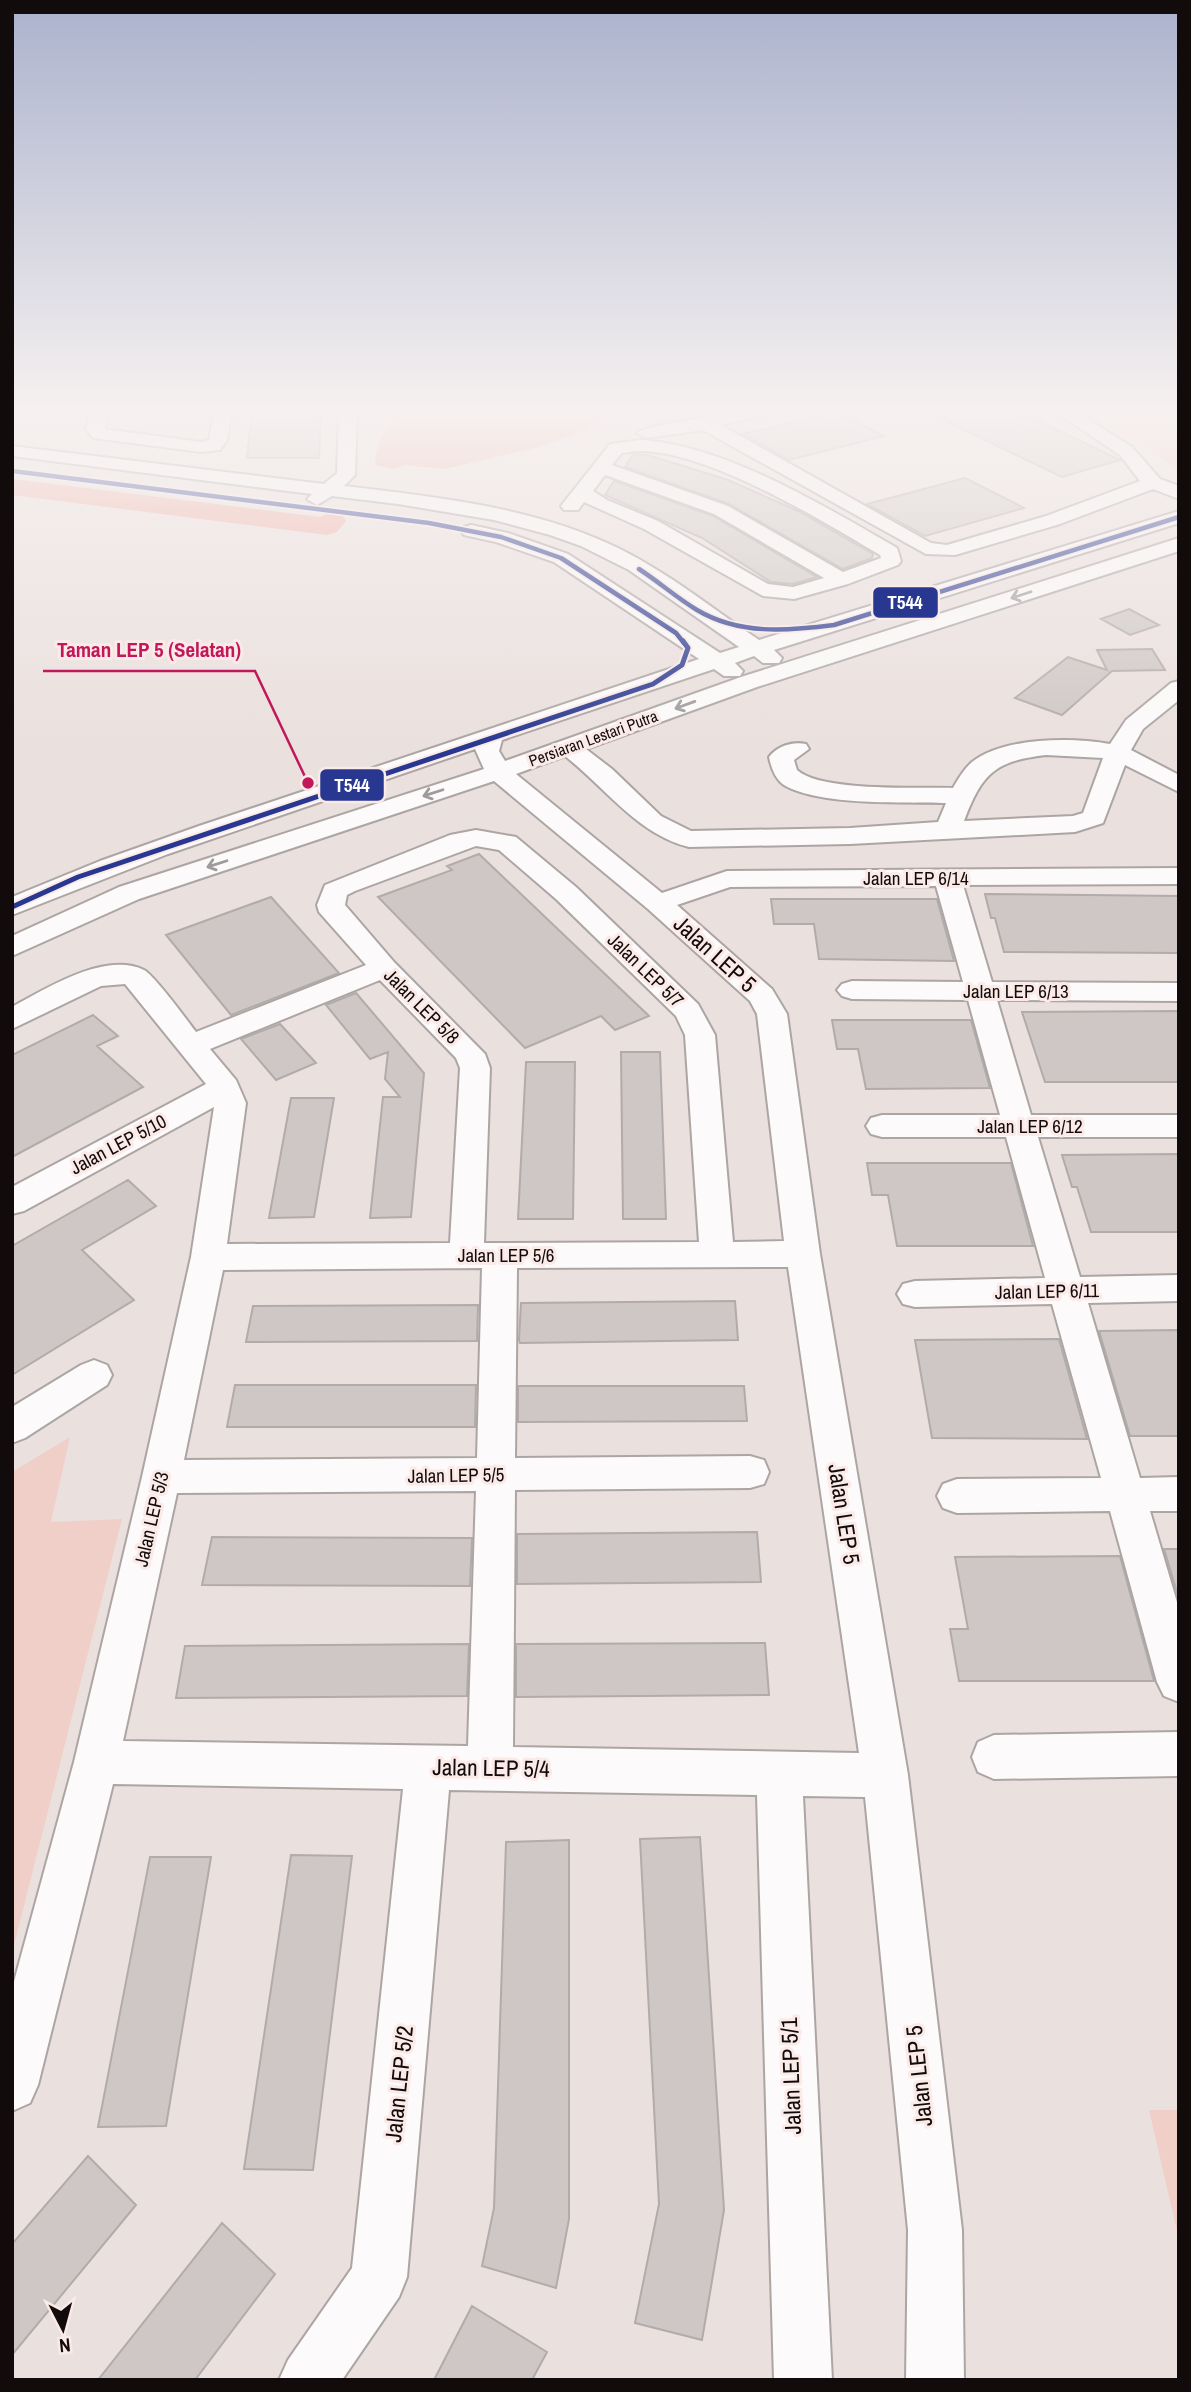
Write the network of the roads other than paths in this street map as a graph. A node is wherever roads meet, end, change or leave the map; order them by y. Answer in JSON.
{"nodes":[{"id":1,"x":426,"y":523,"type":"edge"},
{"id":2,"x":531,"y":523,"type":"edge"},
{"id":3,"x":547,"y":523,"type":"edge"},
{"id":4,"x":574,"y":523,"type":"edge"},
{"id":5,"x":645,"y":523,"type":"edge"},
{"id":6,"x":745,"y":523,"type":"edge"},
{"id":7,"x":748,"y":523,"type":"edge"},
{"id":8,"x":839,"y":523,"type":"edge"},
{"id":9,"x":881,"y":523,"type":"edge"},
{"id":10,"x":1044,"y":523,"type":"edge"},
{"id":11,"x":1132,"y":523,"type":"edge"},
{"id":12,"x":543,"y":526,"type":"junction"},
{"id":13,"x":679,"y":541,"type":"junction"},
{"id":14,"x":513,"y":542,"type":"junction"},
{"id":15,"x":589,"y":542,"type":"junction"},
{"id":16,"x":1179,"y":544,"type":"edge"},
{"id":17,"x":841,"y":580,"type":"junction"},
{"id":18,"x":715,"y":620,"type":"junction"},
{"id":19,"x":834,"y":625,"type":"junction"},
{"id":20,"x":676,"y":634,"type":"junction"},
{"id":21,"x":757,"y":650,"type":"junction"},
{"id":22,"x":719,"y":662,"type":"junction"},
{"id":23,"x":788,"y":669,"type":"junction"},
{"id":24,"x":749,"y":682,"type":"junction"},
{"id":25,"x":653,"y":684,"type":"junction"},
{"id":26,"x":1179,"y":688,"type":"edge"},
{"id":27,"x":568,"y":747,"type":"junction"},
{"id":28,"x":797,"y":749,"type":"dead end"},
{"id":29,"x":1117,"y":753,"type":"junction"},
{"id":30,"x":494,"y":754,"type":"junction"},
{"id":31,"x":1179,"y":785,"type":"edge"},
{"id":32,"x":962,"y":796,"type":"junction"},
{"id":33,"x":948,"y":828,"type":"junction"},
{"id":34,"x":475,"y":838,"type":"joint"},
{"id":35,"x":1179,"y":876,"type":"edge"},
{"id":36,"x":947,"y":877,"type":"junction"},
{"id":37,"x":658,"y":903,"type":"junction"},
{"id":38,"x":12,"y":906,"type":"edge"},
{"id":39,"x":12,"y":947,"type":"edge"},
{"id":40,"x":384,"y":968,"type":"junction"},
{"id":41,"x":852,"y":990,"type":"dead end"},
{"id":42,"x":980,"y":991,"type":"junction"},
{"id":43,"x":1179,"y":992,"type":"edge"},
{"id":44,"x":12,"y":1020,"type":"edge"},
{"id":45,"x":191,"y":1045,"type":"junction"},
{"id":46,"x":225,"y":1087,"type":"junction"},
{"id":47,"x":882,"y":1126,"type":"dead end"},
{"id":48,"x":1019,"y":1126,"type":"junction"},
{"id":49,"x":1179,"y":1126,"type":"edge"},
{"id":50,"x":12,"y":1202,"type":"edge"},
{"id":51,"x":717,"y":1254,"type":"junction"},
{"id":52,"x":803,"y":1254,"type":"junction"},
{"id":53,"x":483,"y":1256,"type":"junction"},
{"id":54,"x":208,"y":1257,"type":"junction"},
{"id":55,"x":1179,"y":1289,"type":"edge"},
{"id":56,"x":1066,"y":1291,"type":"junction"},
{"id":57,"x":915,"y":1294,"type":"dead end"},
{"id":58,"x":94,"y":1375,"type":"dead end"},
{"id":59,"x":12,"y":1427,"type":"edge"},
{"id":60,"x":750,"y":1472,"type":"dead end"},
{"id":61,"x":496,"y":1475,"type":"junction"},
{"id":62,"x":161,"y":1477,"type":"junction"},
{"id":63,"x":1179,"y":1494,"type":"edge"},
{"id":64,"x":1125,"y":1495,"type":"junction"},
{"id":65,"x":957,"y":1496,"type":"dead end"},
{"id":66,"x":1179,"y":1682,"type":"edge"},
{"id":67,"x":1179,"y":1754,"type":"edge"},
{"id":68,"x":994,"y":1756,"type":"dead end"},
{"id":69,"x":96,"y":1762,"type":"junction"},
{"id":70,"x":428,"y":1767,"type":"junction"},
{"id":71,"x":490,"y":1768,"type":"junction"},
{"id":72,"x":779,"y":1773,"type":"junction"},
{"id":73,"x":885,"y":1774,"type":"junction"},
{"id":74,"x":12,"y":2085,"type":"edge"},
{"id":75,"x":308,"y":2380,"type":"edge"},
{"id":76,"x":803,"y":2380,"type":"edge"},
{"id":77,"x":934,"y":2380,"type":"edge"}],
"edges":[{"from":1,"to":14,"type":"street"},
{"from":2,"to":12,"type":"street"},
{"from":3,"to":12,"type":"street"},
{"from":4,"to":15,"type":"street"},
{"from":5,"to":13,"type":"street"},
{"from":6,"to":13,"type":"street"},
{"from":7,"to":17,"type":"street"},
{"from":8,"to":17,"type":"street"},
{"from":9,"to":10,"type":"street"},
{"from":11,"to":19,"type":"street","name":"Persiaran Lestari Putra"},
{"from":12,"to":14,"type":"street"},
{"from":12,"to":15,"type":"street"},
{"from":13,"to":17,"type":"street"},
{"from":14,"to":20,"type":"street"},
{"from":15,"to":18,"type":"street"},
{"from":16,"to":23,"type":"street","name":"Persiaran Lestari Putra","one_way":true},
{"from":18,"to":19,"type":"street"},
{"from":18,"to":21,"type":"street"},
{"from":19,"to":21,"type":"street","name":"Persiaran Lestari Putra"},
{"from":20,"to":22,"type":"street"},
{"from":20,"to":25,"type":"street"},
{"from":21,"to":22,"type":"street","name":"Persiaran Lestari Putra"},
{"from":21,"to":23,"type":"street"},
{"from":22,"to":24,"type":"street"},
{"from":22,"to":25,"type":"street","name":"Persiaran Lestari Putra"},
{"from":23,"to":24,"type":"street","name":"Persiaran Lestari Putra"},
{"from":24,"to":27,"type":"street","name":"Persiaran Lestari Putra","one_way":true},
{"from":25,"to":30,"type":"street","name":"Persiaran Lestari Putra"},
{"from":26,"to":29,"type":"street"},
{"from":27,"to":30,"type":"street","name":"Persiaran Lestari Putra"},
{"from":27,"to":33,"type":"street"},
{"from":28,"to":32,"type":"street"},
{"from":29,"to":31,"type":"street"},
{"from":29,"to":32,"type":"street"},
{"from":29,"to":33,"type":"street"},
{"from":30,"to":37,"type":"street","name":"Jalan LEP 5"},
{"from":30,"to":38,"type":"street","name":"Persiaran Lestari Putra"},
{"from":30,"to":39,"type":"street","name":"Persiaran Lestari Putra","one_way":true},
{"from":32,"to":33,"type":"street"},
{"from":34,"to":40,"type":"street","name":"Jalan LEP 5/8"},
{"from":34,"to":51,"type":"street","name":"Jalan LEP 5/7"},
{"from":35,"to":36,"type":"street","name":"Jalan LEP 6/14"},
{"from":36,"to":37,"type":"street","name":"Jalan LEP 6/14"},
{"from":36,"to":42,"type":"street"},
{"from":37,"to":52,"type":"street","name":"Jalan LEP 5"},
{"from":40,"to":45,"type":"street"},
{"from":40,"to":53,"type":"street","name":"Jalan LEP 5/8"},
{"from":41,"to":42,"type":"street","name":"Jalan LEP 6/13"},
{"from":42,"to":43,"type":"street","name":"Jalan LEP 6/13"},
{"from":42,"to":48,"type":"street"},
{"from":44,"to":45,"type":"street"},
{"from":45,"to":46,"type":"street"},
{"from":46,"to":50,"type":"street","name":"Jalan LEP 5/10"},
{"from":46,"to":54,"type":"street","name":"Jalan LEP 5/3"},
{"from":47,"to":48,"type":"street","name":"Jalan LEP 6/12"},
{"from":48,"to":49,"type":"street","name":"Jalan LEP 6/12"},
{"from":48,"to":56,"type":"street"},
{"from":51,"to":52,"type":"street","name":"Jalan LEP 5/6"},
{"from":51,"to":53,"type":"street","name":"Jalan LEP 5/6"},
{"from":52,"to":73,"type":"street","name":"Jalan LEP 5"},
{"from":53,"to":54,"type":"street","name":"Jalan LEP 5/6"},
{"from":53,"to":61,"type":"street","name":"Jalan LEP 5/8"},
{"from":54,"to":62,"type":"street","name":"Jalan LEP 5/3"},
{"from":55,"to":56,"type":"street","name":"Jalan LEP 6/11"},
{"from":56,"to":57,"type":"street","name":"Jalan LEP 6/11"},
{"from":56,"to":64,"type":"street"},
{"from":58,"to":59,"type":"street"},
{"from":60,"to":61,"type":"street","name":"Jalan LEP 5/5"},
{"from":61,"to":62,"type":"street","name":"Jalan LEP 5/5"},
{"from":61,"to":71,"type":"street","name":"Jalan LEP 5/8"},
{"from":62,"to":69,"type":"street","name":"Jalan LEP 5/3"},
{"from":63,"to":64,"type":"street"},
{"from":64,"to":65,"type":"street"},
{"from":64,"to":66,"type":"street"},
{"from":67,"to":68,"type":"street"},
{"from":69,"to":70,"type":"street","name":"Jalan LEP 5/4"},
{"from":69,"to":74,"type":"street","name":"Jalan LEP 5/3"},
{"from":70,"to":71,"type":"street","name":"Jalan LEP 5/4"},
{"from":70,"to":75,"type":"street","name":"Jalan LEP 5/2"},
{"from":71,"to":72,"type":"street","name":"Jalan LEP 5/4"},
{"from":72,"to":73,"type":"street","name":"Jalan LEP 5/4"},
{"from":72,"to":76,"type":"street","name":"Jalan LEP 5/1"},
{"from":73,"to":77,"type":"street","name":"Jalan LEP 5"}]}
